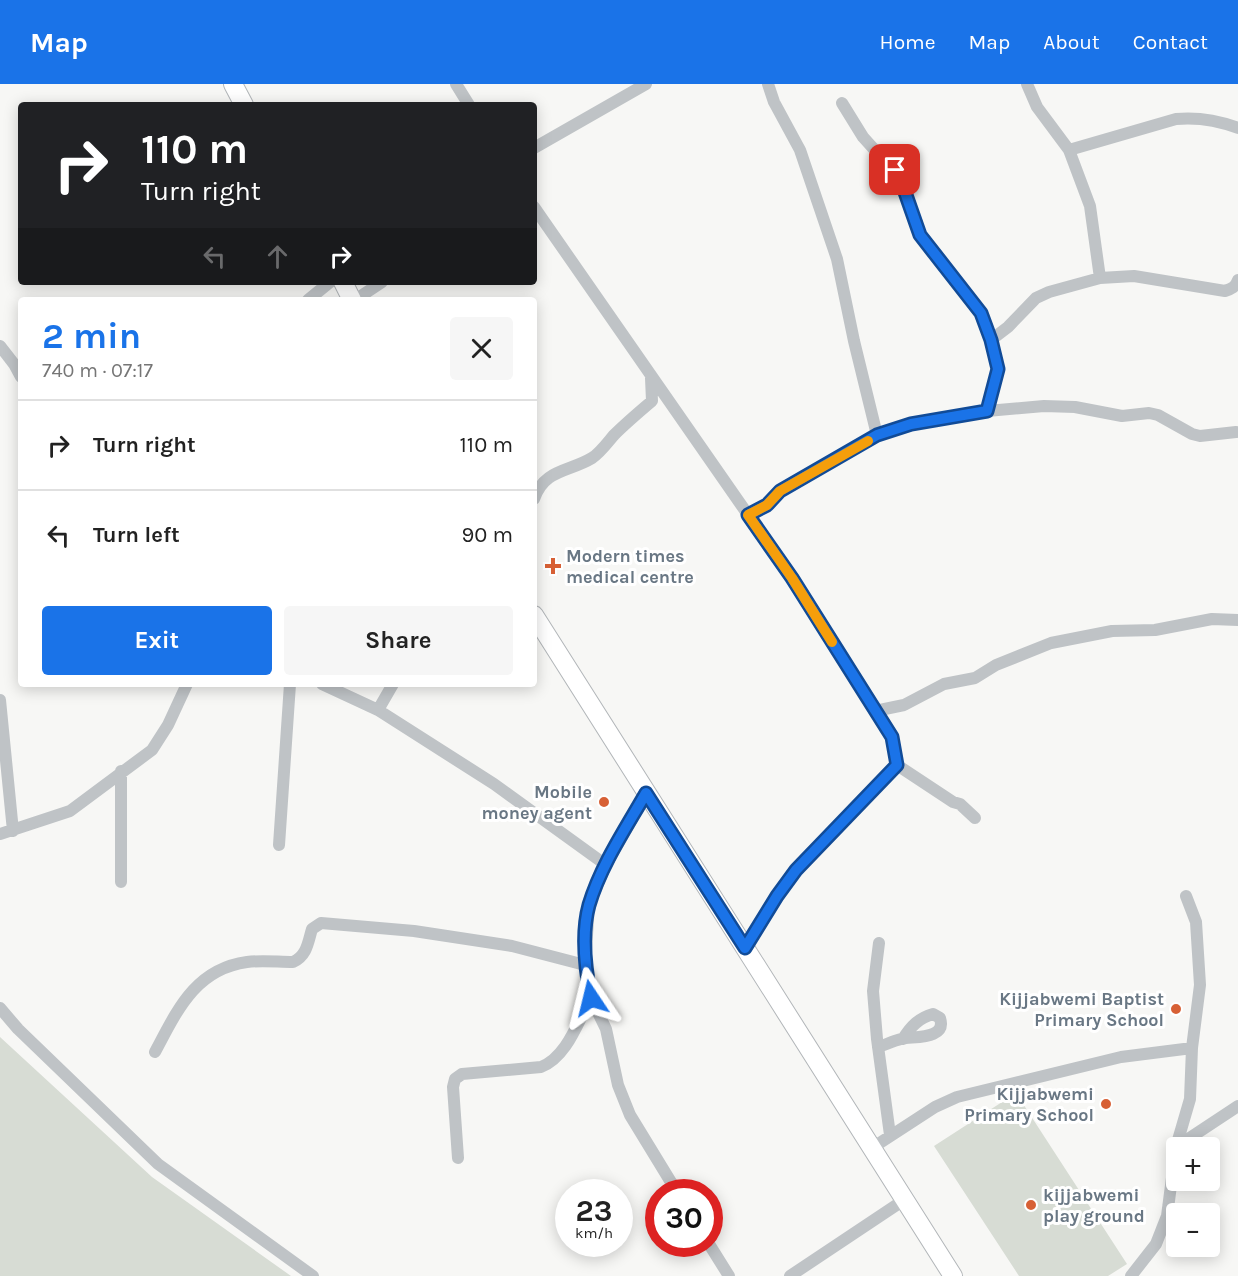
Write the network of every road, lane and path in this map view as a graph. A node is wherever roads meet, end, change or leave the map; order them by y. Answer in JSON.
{"nodes":[{"id":1,"x":233,"y":84,"type":"edge"},
{"id":2,"x":456,"y":84,"type":"edge"},
{"id":3,"x":646,"y":84,"type":"edge"},
{"id":4,"x":768,"y":84,"type":"edge"},
{"id":5,"x":1027,"y":84,"type":"edge"},
{"id":6,"x":242,"y":102,"type":"edge"},
{"id":7,"x":467,"y":102,"type":"edge"},
{"id":8,"x":842,"y":103,"type":"dead end"},
{"id":9,"x":1238,"y":128,"type":"edge"},
{"id":10,"x":537,"y":146,"type":"edge"},
{"id":11,"x":1069,"y":150,"type":"junction"},
{"id":12,"x":537,"y":211,"type":"edge"},
{"id":13,"x":1100,"y":278,"type":"junction"},
{"id":14,"x":1238,"y":280,"type":"edge"},
{"id":15,"x":326,"y":285,"type":"edge"},
{"id":16,"x":377,"y":285,"type":"edge"},
{"id":17,"x":312,"y":297,"type":"edge"},
{"id":18,"x":359,"y":297,"type":"edge"},
{"id":19,"x":991,"y":340,"type":"junction"},
{"id":20,"x":0,"y":346,"type":"edge"},
{"id":21,"x":18,"y":371,"type":"edge"},
{"id":22,"x":651,"y":377,"type":"junction"},
{"id":23,"x":987,"y":411,"type":"junction"},
{"id":24,"x":1236,"y":432,"type":"dead end"},
{"id":25,"x":877,"y":435,"type":"junction"},
{"id":26,"x":537,"y":491,"type":"edge"},
{"id":27,"x":748,"y":515,"type":"junction"},
{"id":28,"x":537,"y":620,"type":"edge"},
{"id":29,"x":1238,"y":620,"type":"edge"},
{"id":30,"x":186,"y":687,"type":"edge"},
{"id":31,"x":290,"y":687,"type":"edge"},
{"id":32,"x":328,"y":687,"type":"edge"},
{"id":33,"x":391,"y":687,"type":"edge"},
{"id":34,"x":0,"y":700,"type":"edge"},
{"id":35,"x":378,"y":710,"type":"junction"},
{"id":36,"x":875,"y":711,"type":"junction"},
{"id":37,"x":897,"y":765,"type":"junction"},
{"id":38,"x":121,"y":771,"type":"junction"},
{"id":39,"x":646,"y":793,"type":"junction"},
{"id":40,"x":975,"y":818,"type":"dead end"},
{"id":41,"x":13,"y":831,"type":"junction"},
{"id":42,"x":0,"y":834,"type":"edge"},
{"id":43,"x":279,"y":845,"type":"dead end"},
{"id":44,"x":606,"y":866,"type":"junction"},
{"id":45,"x":121,"y":882,"type":"dead end"},
{"id":46,"x":1186,"y":896,"type":"dead end"},
{"id":47,"x":879,"y":943,"type":"dead end"},
{"id":48,"x":745,"y":948,"type":"junction"},
{"id":49,"x":585,"y":965,"type":"junction"},
{"id":50,"x":591,"y":998,"type":"junction"},
{"id":51,"x":0,"y":1008,"type":"edge"},
{"id":52,"x":903,"y":1039,"type":"dead end"},
{"id":53,"x":878,"y":1047,"type":"junction"},
{"id":54,"x":1192,"y":1048,"type":"junction"},
{"id":55,"x":155,"y":1052,"type":"dead end"},
{"id":56,"x":1238,"y":1106,"type":"edge"},
{"id":57,"x":890,"y":1135,"type":"junction"},
{"id":58,"x":1179,"y":1137,"type":"edge"},
{"id":59,"x":1191,"y":1137,"type":"edge"},
{"id":60,"x":872,"y":1148,"type":"junction"},
{"id":61,"x":458,"y":1158,"type":"dead end"},
{"id":62,"x":669,"y":1179,"type":"edge"},
{"id":63,"x":1170,"y":1191,"type":"edge"},
{"id":64,"x":904,"y":1200,"type":"junction"},
{"id":65,"x":717,"y":1257,"type":"edge"},
{"id":66,"x":313,"y":1276,"type":"edge"},
{"id":67,"x":729,"y":1276,"type":"edge"},
{"id":68,"x":790,"y":1276,"type":"edge"},
{"id":69,"x":953,"y":1276,"type":"edge"},
{"id":70,"x":1131,"y":1276,"type":"edge"}],
"edges":[{"from":1,"to":6,"type":"highway"},
{"from":2,"to":7,"type":"street"},
{"from":3,"to":10,"type":"street"},
{"from":4,"to":25,"type":"street"},
{"from":5,"to":11,"type":"street"},
{"from":8,"to":19,"type":"street"},
{"from":9,"to":11,"type":"street"},
{"from":11,"to":13,"type":"street"},
{"from":12,"to":22,"type":"street"},
{"from":13,"to":14,"type":"street"},
{"from":13,"to":19,"type":"street"},
{"from":15,"to":17,"type":"street"},
{"from":16,"to":18,"type":"street"},
{"from":19,"to":23,"type":"street"},
{"from":20,"to":21,"type":"street"},
{"from":22,"to":26,"type":"street"},
{"from":22,"to":27,"type":"street"},
{"from":23,"to":24,"type":"street"},
{"from":23,"to":25,"type":"street"},
{"from":25,"to":27,"type":"street"},
{"from":27,"to":36,"type":"street"},
{"from":28,"to":39,"type":"highway"},
{"from":29,"to":36,"type":"street"},
{"from":30,"to":38,"type":"street"},
{"from":31,"to":43,"type":"street"},
{"from":32,"to":35,"type":"street"},
{"from":33,"to":35,"type":"street"},
{"from":34,"to":41,"type":"street"},
{"from":35,"to":44,"type":"street"},
{"from":36,"to":37,"type":"street"},
{"from":37,"to":40,"type":"street"},
{"from":37,"to":48,"type":"street"},
{"from":38,"to":41,"type":"street"},
{"from":38,"to":45,"type":"street"},
{"from":39,"to":44,"type":"street"},
{"from":39,"to":48,"type":"highway"},
{"from":41,"to":42,"type":"street"},
{"from":44,"to":49,"type":"street"},
{"from":46,"to":54,"type":"street"},
{"from":47,"to":53,"type":"street"},
{"from":48,"to":60,"type":"highway"},
{"from":49,"to":50,"type":"street"},
{"from":49,"to":55,"type":"street"},
{"from":50,"to":61,"type":"street"},
{"from":50,"to":62,"type":"street"},
{"from":51,"to":66,"type":"street"},
{"from":52,"to":53,"type":"street"},
{"from":53,"to":57,"type":"street"},
{"from":54,"to":57,"type":"street"},
{"from":54,"to":58,"type":"street"},
{"from":56,"to":59,"type":"street"},
{"from":57,"to":60,"type":"street"},
{"from":60,"to":64,"type":"highway"},
{"from":63,"to":70,"type":"street"},
{"from":64,"to":68,"type":"street"},
{"from":64,"to":69,"type":"highway"},
{"from":65,"to":67,"type":"street"}]}
